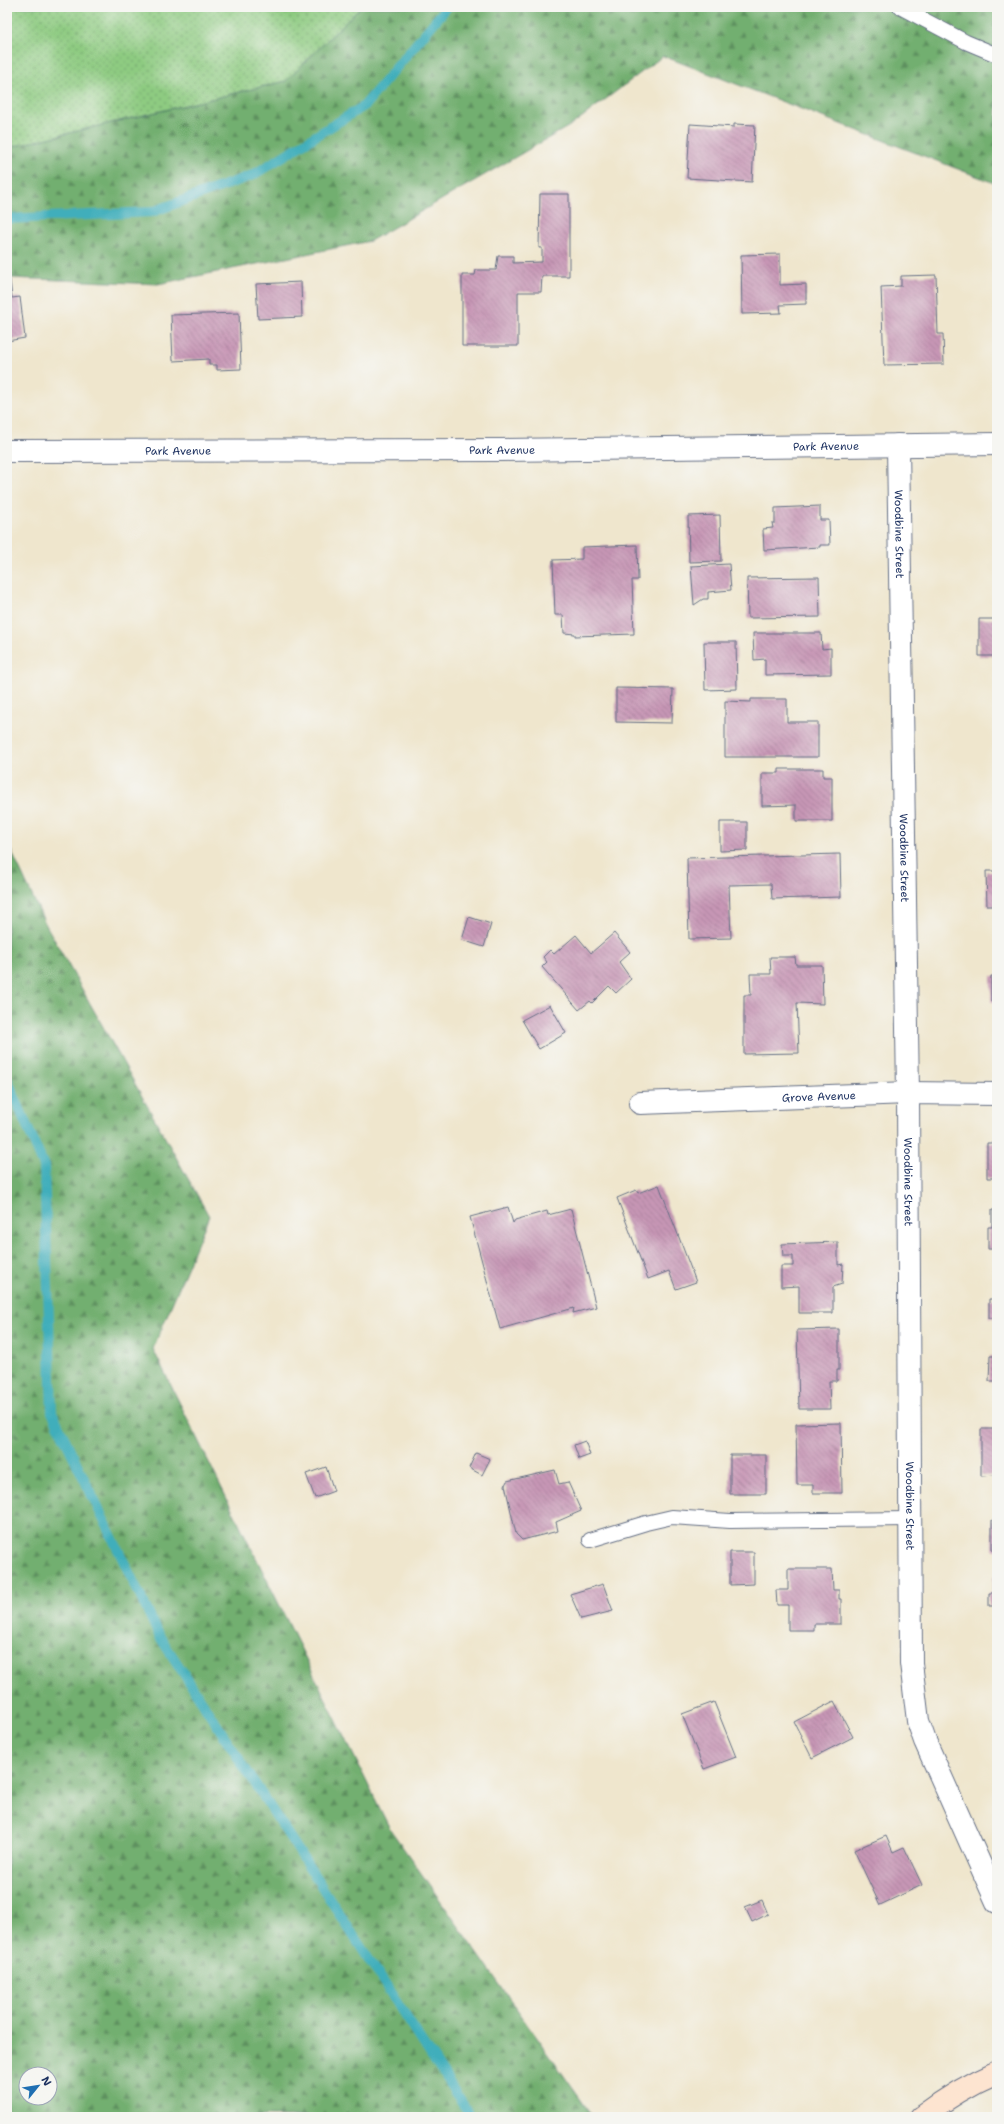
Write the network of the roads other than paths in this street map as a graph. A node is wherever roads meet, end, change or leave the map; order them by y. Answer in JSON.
{"nodes":[{"id":1,"x":900,"y":7,"type":"edge"},
{"id":2,"x":997,"y":55,"type":"edge"},
{"id":3,"x":997,"y":444,"type":"edge"},
{"id":4,"x":898,"y":445,"type":"junction"},
{"id":5,"x":7,"y":451,"type":"edge"},
{"id":6,"x":908,"y":1092,"type":"junction"},
{"id":7,"x":997,"y":1094,"type":"edge"},
{"id":8,"x":640,"y":1103,"type":"dead end"},
{"id":9,"x":910,"y":1518,"type":"junction"},
{"id":10,"x":590,"y":1540,"type":"dead end"},
{"id":11,"x":997,"y":1902,"type":"edge"},
{"id":12,"x":997,"y":2072,"type":"edge"},
{"id":13,"x":921,"y":2117,"type":"edge"}],
"edges":[{"from":1,"to":2,"type":"lane"},
{"from":3,"to":4,"type":"street","name":"Park Avenue"},
{"from":4,"to":5,"type":"street","name":"Park Avenue"},
{"from":4,"to":6,"type":"street","name":"Woodbine Street"},
{"from":6,"to":7,"type":"street","name":"Grove Avenue"},
{"from":6,"to":8,"type":"street","name":"Grove Avenue"},
{"from":6,"to":9,"type":"street","name":"Woodbine Street"},
{"from":9,"to":10,"type":"lane"},
{"from":9,"to":11,"type":"street","name":"Woodbine Street"},
{"from":12,"to":13,"type":"street"}]}
